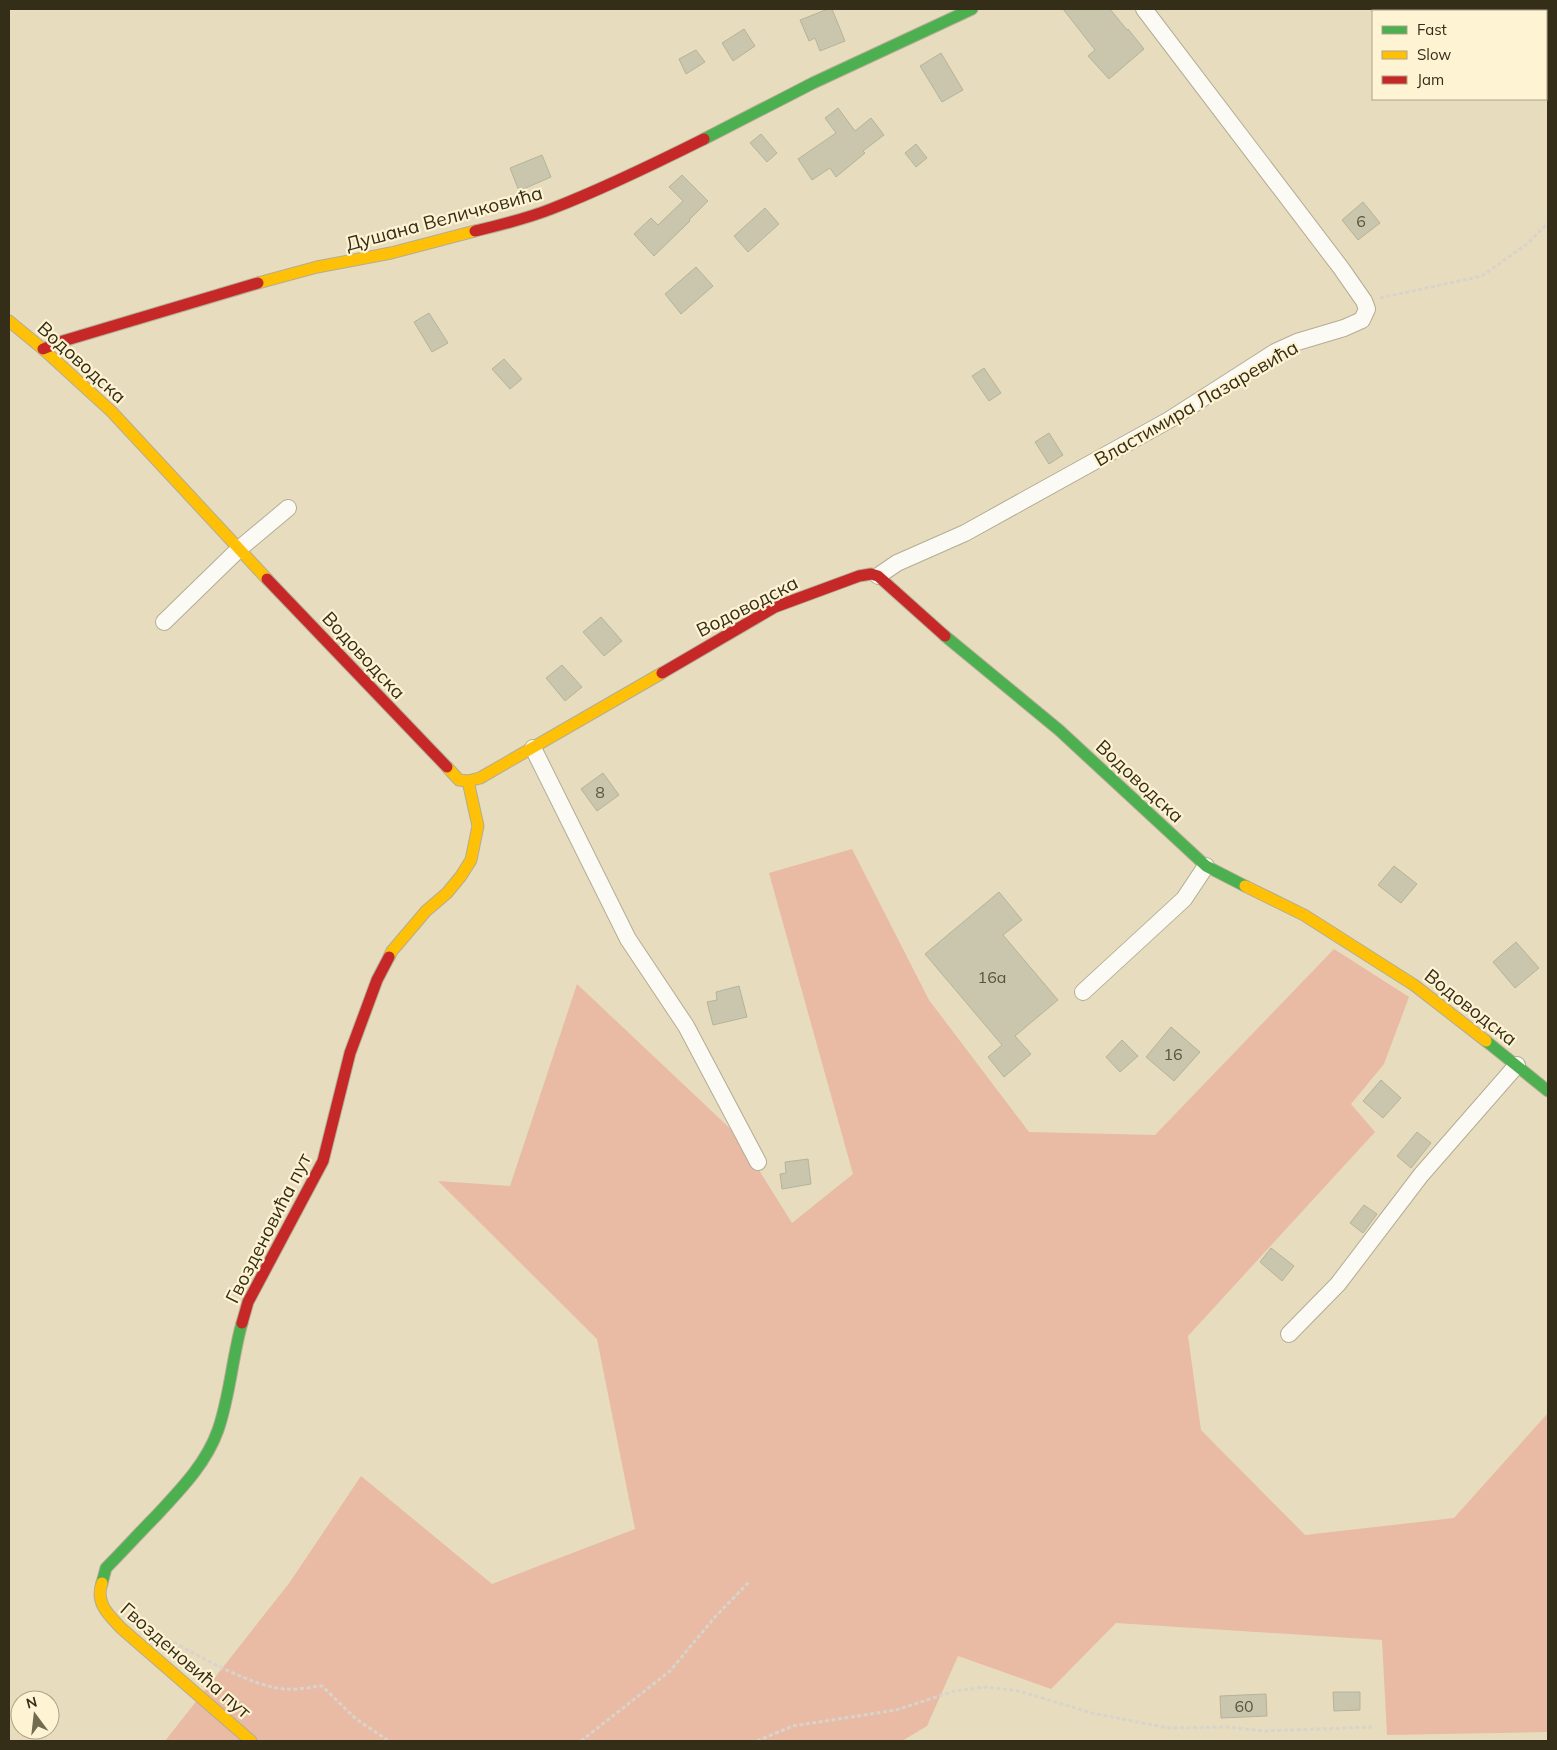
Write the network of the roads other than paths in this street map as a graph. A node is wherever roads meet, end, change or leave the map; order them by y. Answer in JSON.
{"nodes":[{"id":1,"x":972,"y":9,"type":"edge"},
{"id":2,"x":1144,"y":9,"type":"edge"},
{"id":3,"x":9,"y":321,"type":"edge"},
{"id":4,"x":43,"y":349,"type":"junction"},
{"id":5,"x":288,"y":508,"type":"dead end"},
{"id":6,"x":239,"y":549,"type":"junction"},
{"id":7,"x":878,"y":576,"type":"junction"},
{"id":8,"x":164,"y":622,"type":"dead end"},
{"id":9,"x":533,"y":748,"type":"junction"},
{"id":10,"x":468,"y":782,"type":"junction"},
{"id":11,"x":1206,"y":866,"type":"junction"},
{"id":12,"x":1084,"y":992,"type":"dead end"},
{"id":13,"x":1517,"y":1065,"type":"junction"},
{"id":14,"x":1548,"y":1091,"type":"edge"},
{"id":15,"x":758,"y":1162,"type":"dead end"},
{"id":16,"x":1289,"y":1334,"type":"dead end"},
{"id":17,"x":251,"y":1741,"type":"edge"}],
"edges":[{"from":1,"to":4,"type":"street","name":"Душана Величковића"},
{"from":2,"to":7,"type":"street","name":"Властимира Лазаревића"},
{"from":3,"to":4,"type":"street","name":"Водоводска"},
{"from":4,"to":6,"type":"street","name":"Водоводска"},
{"from":5,"to":6,"type":"street"},
{"from":6,"to":8,"type":"street"},
{"from":6,"to":10,"type":"street","name":"Водоводска"},
{"from":7,"to":9,"type":"street","name":"Водоводска"},
{"from":7,"to":11,"type":"street","name":"Водоводска"},
{"from":9,"to":10,"type":"street","name":"Водоводска"},
{"from":9,"to":15,"type":"street"},
{"from":10,"to":17,"type":"street","name":"Гвозденовића пут"},
{"from":11,"to":12,"type":"street"},
{"from":11,"to":13,"type":"street","name":"Водоводска"},
{"from":13,"to":14,"type":"street","name":"Водоводска"},
{"from":13,"to":16,"type":"street"}]}
